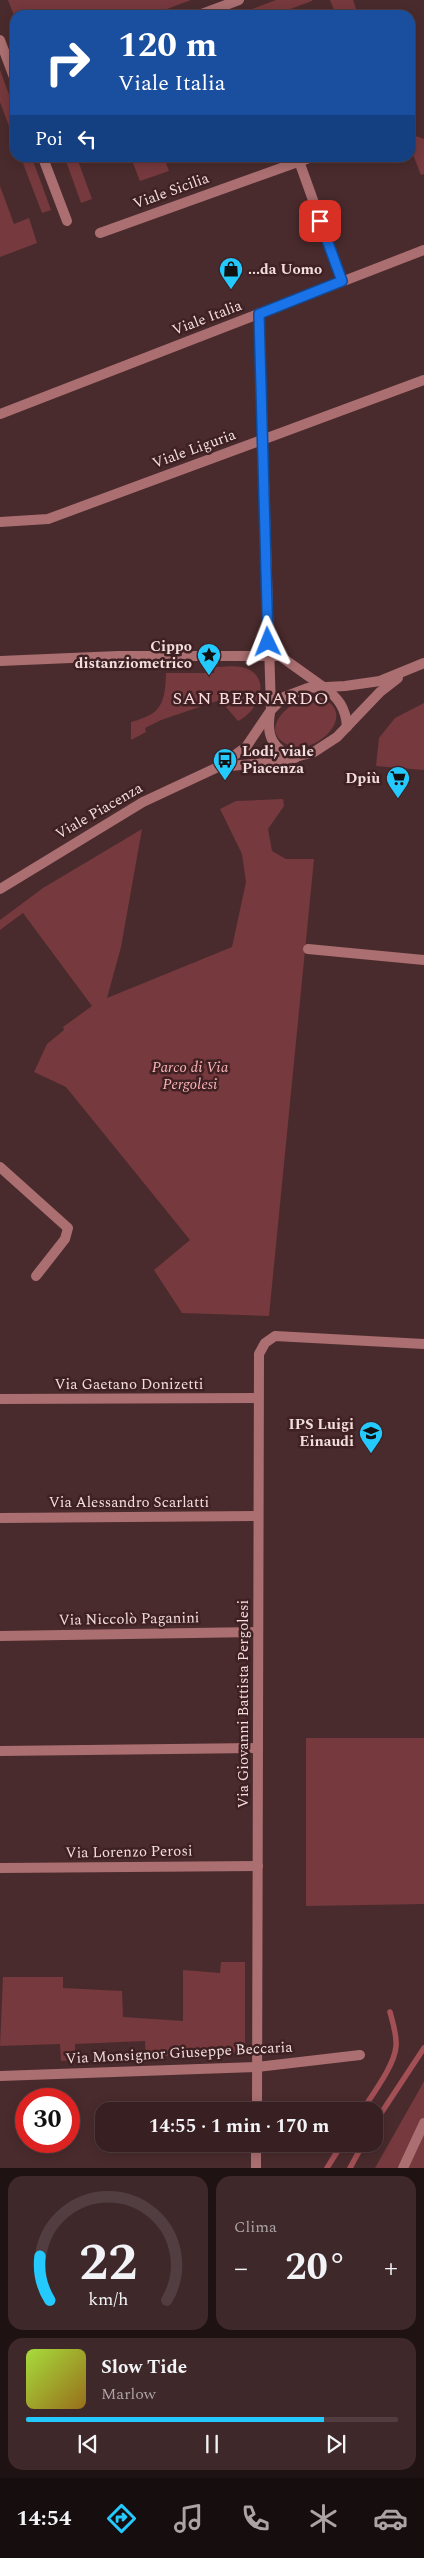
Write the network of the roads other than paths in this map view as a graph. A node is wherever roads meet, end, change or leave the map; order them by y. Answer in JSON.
{"nodes":[{"id":1,"x":239,"y":0,"type":"edge"},
{"id":2,"x":212,"y":10,"type":"edge"},
{"id":3,"x":0,"y":40,"type":"edge"},
{"id":4,"x":10,"y":67,"type":"edge"},
{"id":5,"x":45,"y":162,"type":"edge"},
{"id":6,"x":296,"y":162,"type":"edge"},
{"id":7,"x":305,"y":162,"type":"edge"},
{"id":8,"x":67,"y":220,"type":"dead end"},
{"id":9,"x":100,"y":233,"type":"dead end"},
{"id":10,"x":424,"y":250,"type":"edge"},
{"id":11,"x":342,"y":281,"type":"junction"},
{"id":12,"x":259,"y":314,"type":"junction"},
{"id":13,"x":424,"y":380,"type":"edge"},
{"id":14,"x":0,"y":414,"type":"edge"},
{"id":15,"x":262,"y":440,"type":"junction"},
{"id":16,"x":0,"y":522,"type":"edge"},
{"id":17,"x":268,"y":656,"type":"junction"},
{"id":18,"x":0,"y":661,"type":"edge"},
{"id":19,"x":424,"y":664,"type":"edge"},
{"id":20,"x":405,"y":672,"type":"junction"},
{"id":21,"x":322,"y":686,"type":"junction"},
{"id":22,"x":271,"y":710,"type":"junction"},
{"id":23,"x":347,"y":727,"type":"junction"},
{"id":24,"x":295,"y":758,"type":"junction"},
{"id":25,"x":218,"y":767,"type":"junction"},
{"id":26,"x":0,"y":889,"type":"edge"},
{"id":27,"x":308,"y":949,"type":"dead end"},
{"id":28,"x":424,"y":960,"type":"edge"},
{"id":29,"x":0,"y":1167,"type":"edge"},
{"id":30,"x":36,"y":1276,"type":"dead end"},
{"id":31,"x":424,"y":1344,"type":"edge"},
{"id":32,"x":258,"y":1398,"type":"junction"},
{"id":33,"x":0,"y":1399,"type":"edge"},
{"id":34,"x":258,"y":1516,"type":"junction"},
{"id":35,"x":0,"y":1518,"type":"edge"},
{"id":36,"x":258,"y":1632,"type":"junction"},
{"id":37,"x":0,"y":1636,"type":"edge"},
{"id":38,"x":258,"y":1748,"type":"junction"},
{"id":39,"x":0,"y":1751,"type":"edge"},
{"id":40,"x":258,"y":1866,"type":"junction"},
{"id":41,"x":0,"y":1868,"type":"edge"},
{"id":42,"x":360,"y":2055,"type":"dead end"},
{"id":43,"x":257,"y":2067,"type":"junction"},
{"id":44,"x":0,"y":2076,"type":"edge"},
{"id":45,"x":257,"y":2102,"type":"edge"},
{"id":46,"x":424,"y":2123,"type":"edge"},
{"id":47,"x":256,"y":2152,"type":"edge"},
{"id":48,"x":256,"y":2168,"type":"edge"},
{"id":49,"x":403,"y":2168,"type":"edge"}],
"edges":[{"from":1,"to":2,"type":"street"},
{"from":3,"to":4,"type":"street"},
{"from":5,"to":8,"type":"street"},
{"from":6,"to":9,"type":"street","name":"Viale Sicilia"},
{"from":7,"to":11,"type":"street"},
{"from":10,"to":11,"type":"street","name":"Viale Italia"},
{"from":11,"to":12,"type":"street","name":"Viale Italia"},
{"from":12,"to":14,"type":"street","name":"Viale Italia"},
{"from":12,"to":15,"type":"street"},
{"from":13,"to":15,"type":"street","name":"Viale Liguria"},
{"from":15,"to":16,"type":"street","name":"Viale Liguria"},
{"from":15,"to":17,"type":"street"},
{"from":17,"to":18,"type":"street"},
{"from":17,"to":21,"type":"street"},
{"from":17,"to":22,"type":"street"},
{"from":19,"to":20,"type":"street"},
{"from":20,"to":21,"type":"street"},
{"from":20,"to":23,"type":"street"},
{"from":21,"to":22,"type":"street"},
{"from":21,"to":23,"type":"street"},
{"from":22,"to":24,"type":"street"},
{"from":22,"to":25,"type":"street","name":"Viale Piacenza"},
{"from":23,"to":24,"type":"street"},
{"from":24,"to":25,"type":"street","name":"Viale Piacenza"},
{"from":25,"to":26,"type":"street","name":"Viale Piacenza"},
{"from":27,"to":28,"type":"street"},
{"from":29,"to":30,"type":"street"},
{"from":31,"to":32,"type":"street","name":"Via Giovanni Battista Pergolesi"},
{"from":32,"to":33,"type":"street","name":"Via Gaetano Donizetti"},
{"from":32,"to":34,"type":"street","name":"Via Giovanni Battista Pergolesi"},
{"from":34,"to":35,"type":"street","name":"Via Alessandro Scarlatti"},
{"from":34,"to":36,"type":"street","name":"Via Giovanni Battista Pergolesi"},
{"from":36,"to":37,"type":"street","name":"Via Niccolò Paganini"},
{"from":36,"to":38,"type":"street","name":"Via Giovanni Battista Pergolesi"},
{"from":38,"to":39,"type":"street"},
{"from":38,"to":40,"type":"street","name":"Via Giovanni Battista Pergolesi"},
{"from":40,"to":41,"type":"street","name":"Via Lorenzo Perosi"},
{"from":40,"to":43,"type":"street","name":"Via Giovanni Battista Pergolesi"},
{"from":42,"to":43,"type":"street","name":"Via Monsignor Giuseppe Beccaria"},
{"from":43,"to":44,"type":"street","name":"Via Monsignor Giuseppe Beccaria"},
{"from":43,"to":45,"type":"street","name":"Via Giovanni Battista Pergolesi"},
{"from":46,"to":49,"type":"street"},
{"from":47,"to":48,"type":"street"}]}
